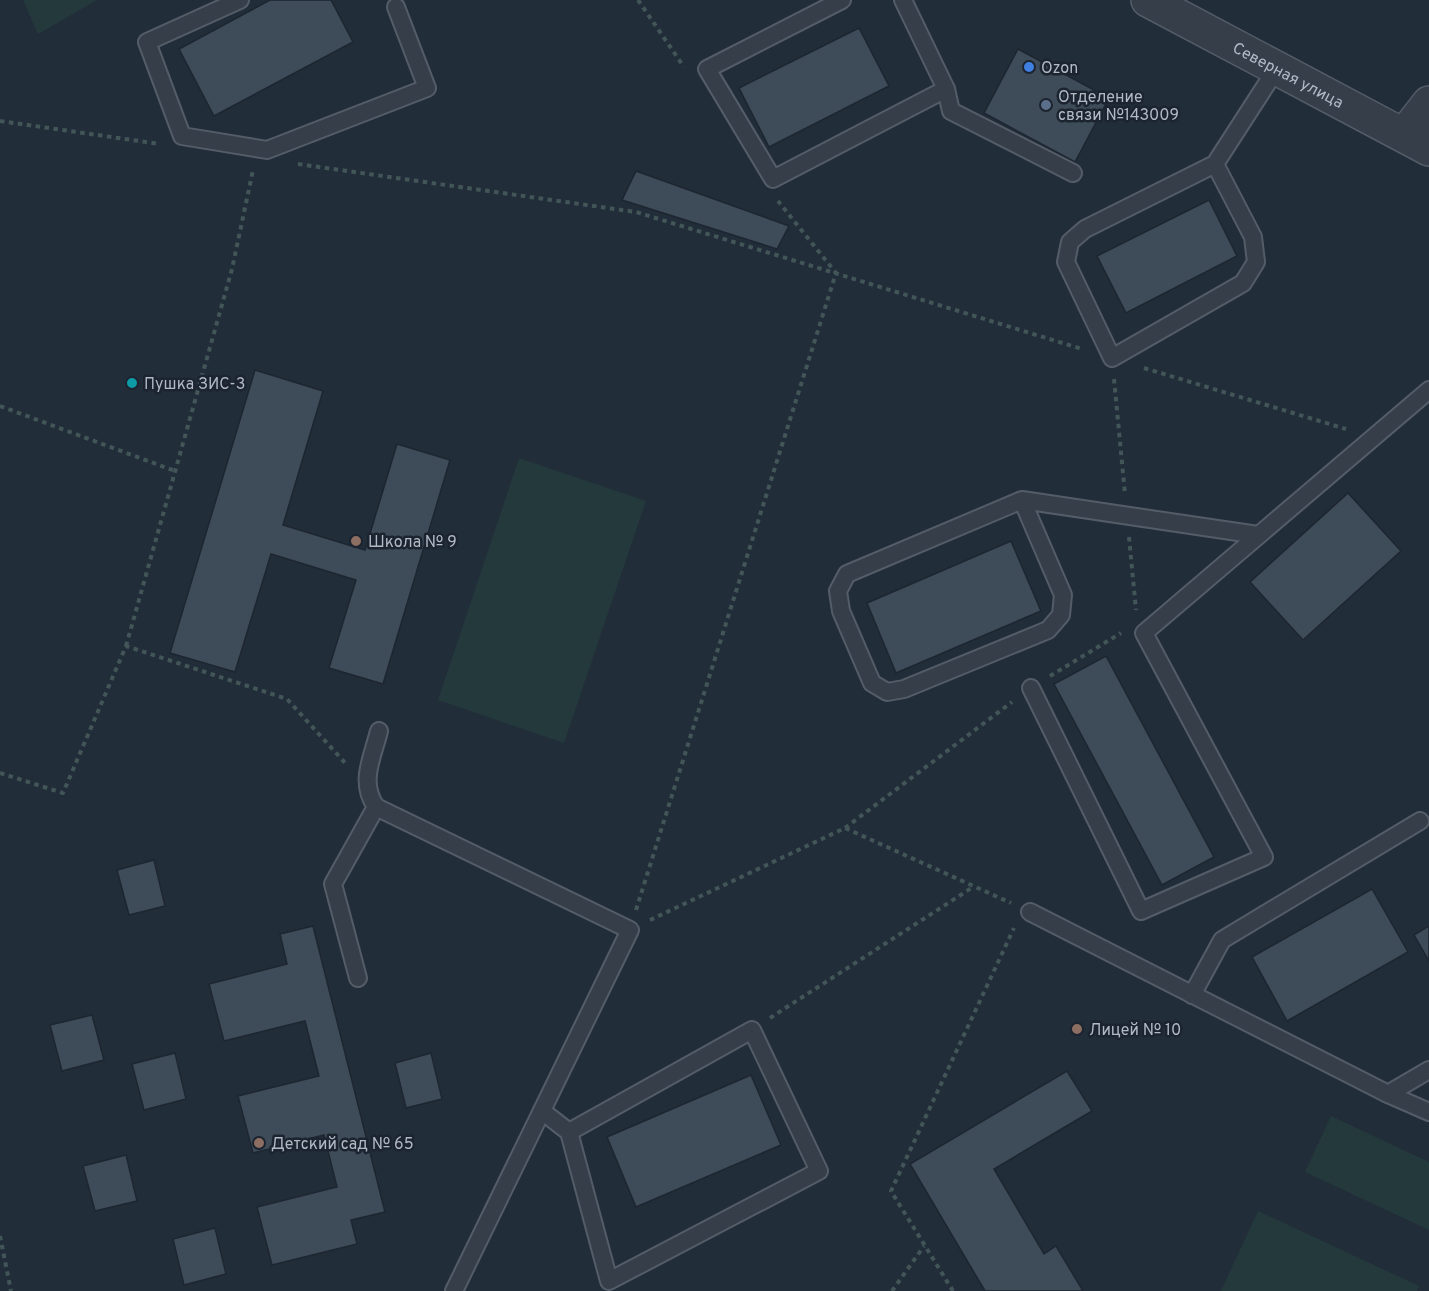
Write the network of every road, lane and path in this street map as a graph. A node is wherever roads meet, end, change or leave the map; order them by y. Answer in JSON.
{"nodes":[{"id":1,"x":240,"y":0,"type":"edge"},
{"id":2,"x":842,"y":0,"type":"edge"},
{"id":3,"x":903,"y":0,"type":"edge"},
{"id":4,"x":1148,"y":0,"type":"edge"},
{"id":5,"x":399,"y":2,"type":"edge"},
{"id":6,"x":1277,"y":68,"type":"junction"},
{"id":7,"x":946,"y":89,"type":"junction"},
{"id":8,"x":1429,"y":103,"type":"edge"},
{"id":9,"x":0,"y":121,"type":"edge"},
{"id":10,"x":1417,"y":142,"type":"edge"},
{"id":11,"x":163,"y":144,"type":"dead end"},
{"id":12,"x":290,"y":162,"type":"dead end"},
{"id":13,"x":1215,"y":164,"type":"junction"},
{"id":14,"x":253,"y":169,"type":"dead end"},
{"id":15,"x":1073,"y":173,"type":"dead end"},
{"id":16,"x":836,"y":273,"type":"junction"},
{"id":17,"x":1112,"y":358,"type":"junction"},
{"id":18,"x":1429,"y":390,"type":"edge"},
{"id":19,"x":0,"y":406,"type":"edge"},
{"id":20,"x":1373,"y":437,"type":"junction"},
{"id":21,"x":175,"y":471,"type":"junction"},
{"id":22,"x":1022,"y":500,"type":"junction"},
{"id":23,"x":1127,"y":516,"type":"junction"},
{"id":24,"x":1258,"y":535,"type":"junction"},
{"id":25,"x":1134,"y":588,"type":"dead end"},
{"id":26,"x":1127,"y":629,"type":"dead end"},
{"id":27,"x":126,"y":646,"type":"junction"},
{"id":28,"x":1031,"y":688,"type":"junction"},
{"id":29,"x":379,"y":731,"type":"dead end"},
{"id":30,"x":0,"y":773,"type":"edge"},
{"id":31,"x":366,"y":785,"type":"junction"},
{"id":32,"x":376,"y":807,"type":"junction"},
{"id":33,"x":1420,"y":821,"type":"dead end"},
{"id":34,"x":845,"y":828,"type":"junction"},
{"id":35,"x":974,"y":887,"type":"junction"},
{"id":36,"x":1026,"y":910,"type":"junction"},
{"id":37,"x":630,"y":930,"type":"junction"},
{"id":38,"x":358,"y":978,"type":"dead end"},
{"id":39,"x":1192,"y":995,"type":"junction"},
{"id":40,"x":752,"y":1030,"type":"junction"},
{"id":41,"x":1429,"y":1070,"type":"edge"},
{"id":42,"x":1388,"y":1094,"type":"junction"},
{"id":43,"x":542,"y":1111,"type":"junction"},
{"id":44,"x":1429,"y":1112,"type":"edge"},
{"id":45,"x":569,"y":1132,"type":"junction"},
{"id":46,"x":0,"y":1236,"type":"edge"},
{"id":47,"x":924,"y":1246,"type":"junction"},
{"id":48,"x":11,"y":1291,"type":"edge"},
{"id":49,"x":454,"y":1291,"type":"edge"},
{"id":50,"x":892,"y":1291,"type":"edge"},
{"id":51,"x":953,"y":1291,"type":"edge"}],
"edges":[{"from":1,"to":5,"type":"lane"},
{"from":2,"to":7,"type":"lane"},
{"from":3,"to":7,"type":"lane"},
{"from":4,"to":6,"type":"street","name":"Северная улица"},
{"from":6,"to":10,"type":"street","name":"Северная улица"},
{"from":6,"to":13,"type":"lane"},
{"from":7,"to":15,"type":"lane"},
{"from":8,"to":10,"type":"street"},
{"from":9,"to":11,"type":"path"},
{"from":12,"to":16,"type":"path"},
{"from":13,"to":17,"type":"lane"},
{"from":13,"to":17,"type":"lane"},
{"from":14,"to":21,"type":"path"},
{"from":16,"to":17,"type":"path"},
{"from":16,"to":37,"type":"path"},
{"from":17,"to":20,"type":"path"},
{"from":17,"to":23,"type":"path"},
{"from":18,"to":20,"type":"lane"},
{"from":19,"to":21,"type":"path"},
{"from":20,"to":24,"type":"lane"},
{"from":21,"to":27,"type":"path"},
{"from":22,"to":22,"type":"lane"},
{"from":22,"to":23,"type":"lane"},
{"from":23,"to":24,"type":"lane"},
{"from":23,"to":25,"type":"path"},
{"from":24,"to":28,"type":"lane"},
{"from":26,"to":28,"type":"path"},
{"from":27,"to":30,"type":"path"},
{"from":27,"to":31,"type":"path"},
{"from":28,"to":34,"type":"path"},
{"from":29,"to":31,"type":"lane"},
{"from":31,"to":32,"type":"lane"},
{"from":32,"to":37,"type":"lane"},
{"from":32,"to":38,"type":"lane"},
{"from":33,"to":39,"type":"lane"},
{"from":34,"to":35,"type":"path"},
{"from":34,"to":37,"type":"path"},
{"from":35,"to":36,"type":"path"},
{"from":35,"to":40,"type":"path"},
{"from":36,"to":39,"type":"lane"},
{"from":36,"to":47,"type":"path"},
{"from":37,"to":43,"type":"lane"},
{"from":39,"to":42,"type":"lane"},
{"from":40,"to":45,"type":"lane"},
{"from":40,"to":45,"type":"lane"},
{"from":41,"to":42,"type":"lane"},
{"from":42,"to":44,"type":"lane"},
{"from":43,"to":45,"type":"lane"},
{"from":43,"to":49,"type":"lane"},
{"from":46,"to":48,"type":"path"},
{"from":47,"to":50,"type":"path"},
{"from":47,"to":51,"type":"path"}]}
